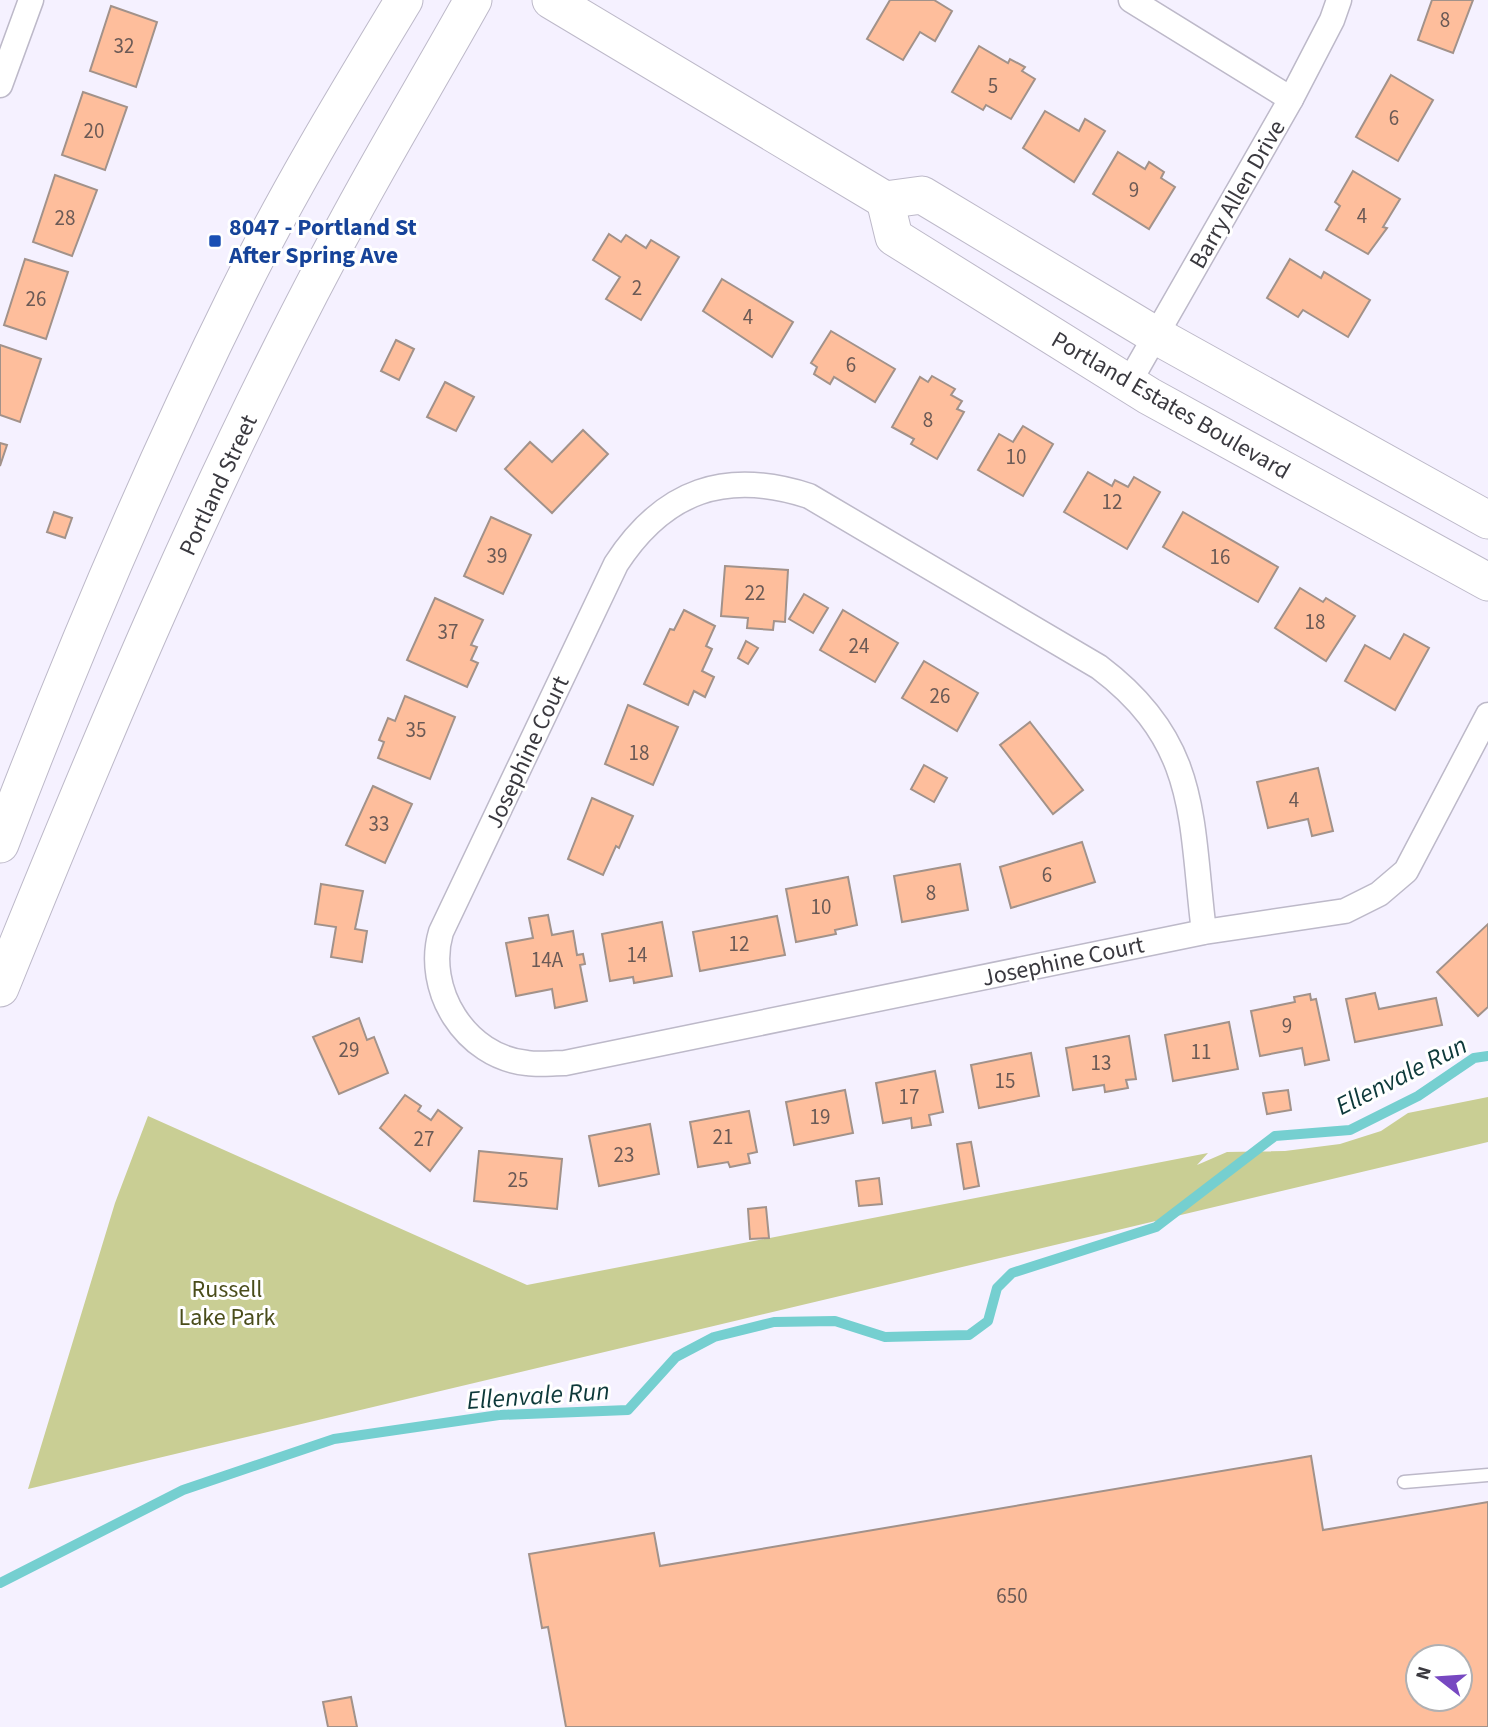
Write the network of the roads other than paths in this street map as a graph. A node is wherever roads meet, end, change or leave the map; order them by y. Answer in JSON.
{"nodes":[{"id":1,"x":31,"y":0,"type":"edge"},
{"id":2,"x":404,"y":0,"type":"edge"},
{"id":3,"x":472,"y":0,"type":"edge"},
{"id":4,"x":551,"y":0,"type":"edge"},
{"id":5,"x":1131,"y":0,"type":"edge"},
{"id":6,"x":1339,"y":0,"type":"edge"},
{"id":7,"x":0,"y":85,"type":"edge"},
{"id":8,"x":1291,"y":99,"type":"junction"},
{"id":9,"x":886,"y":200,"type":"junction"},
{"id":10,"x":1155,"y":335,"type":"junction"},
{"id":11,"x":1128,"y":384,"type":"junction"},
{"id":12,"x":1488,"y":520,"type":"edge"},
{"id":13,"x":1488,"y":582,"type":"edge"},
{"id":14,"x":1488,"y":715,"type":"edge"},
{"id":15,"x":0,"y":844,"type":"edge"},
{"id":16,"x":1204,"y":932,"type":"junction"},
{"id":17,"x":0,"y":988,"type":"edge"},
{"id":18,"x":1488,"y":1475,"type":"edge"},
{"id":19,"x":1404,"y":1482,"type":"dead end"}],
"edges":[{"from":1,"to":7,"type":"street"},
{"from":2,"to":15,"type":"main road"},
{"from":3,"to":17,"type":"main road","name":"Portland Street"},
{"from":4,"to":9,"type":"main road"},
{"from":5,"to":8,"type":"street"},
{"from":6,"to":8,"type":"street","name":"Barry Allen Drive"},
{"from":8,"to":10,"type":"street","name":"Barry Allen Drive"},
{"from":9,"to":10,"type":"main road"},
{"from":9,"to":11,"type":"main road","name":"Portland Estates Boulevard"},
{"from":10,"to":11,"type":"street","name":"Barry Allen Drive"},
{"from":10,"to":12,"type":"main road"},
{"from":11,"to":13,"type":"main road","name":"Portland Estates Boulevard"},
{"from":14,"to":16,"type":"street","name":"Josephine Court"},
{"from":16,"to":16,"type":"street","name":"Josephine Court"},
{"from":18,"to":19,"type":"lane"}]}
